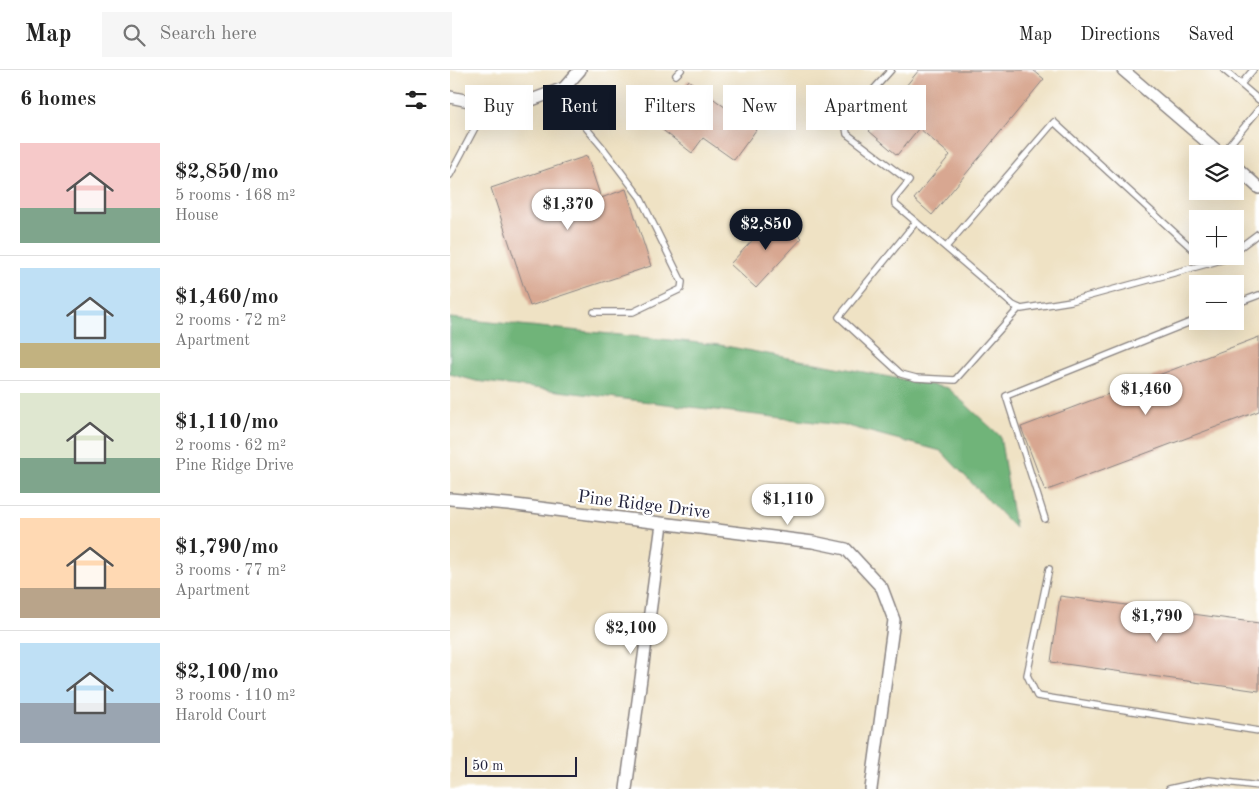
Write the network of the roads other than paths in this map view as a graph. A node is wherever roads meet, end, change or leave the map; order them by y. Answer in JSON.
{"nodes":[{"id":1,"x":580,"y":70,"type":"edge"},
{"id":2,"x":891,"y":70,"type":"edge"},
{"id":3,"x":1123,"y":70,"type":"edge"},
{"id":4,"x":1224,"y":70,"type":"edge"},
{"id":5,"x":1253,"y":70,"type":"edge"},
{"id":6,"x":1241,"y":84,"type":"junction"},
{"id":7,"x":567,"y":85,"type":"edge"},
{"id":8,"x":450,"y":97,"type":"edge"},
{"id":9,"x":465,"y":100,"type":"edge"},
{"id":10,"x":1259,"y":100,"type":"edge"},
{"id":11,"x":1259,"y":109,"type":"edge"},
{"id":12,"x":473,"y":130,"type":"edge"},
{"id":13,"x":587,"y":130,"type":"edge"},
{"id":14,"x":1210,"y":145,"type":"edge"},
{"id":15,"x":1229,"y":145,"type":"edge"},
{"id":16,"x":1244,"y":174,"type":"edge"},
{"id":17,"x":450,"y":175,"type":"edge"},
{"id":18,"x":1259,"y":188,"type":"edge"},
{"id":19,"x":916,"y":222,"type":"junction"},
{"id":20,"x":1259,"y":233,"type":"edge"},
{"id":21,"x":1244,"y":244,"type":"edge"},
{"id":22,"x":1189,"y":246,"type":"edge"},
{"id":23,"x":946,"y":247,"type":"junction"},
{"id":24,"x":1204,"y":265,"type":"edge"},
{"id":25,"x":1259,"y":295,"type":"edge"},
{"id":26,"x":1244,"y":301,"type":"edge"},
{"id":27,"x":1020,"y":309,"type":"junction"},
{"id":28,"x":594,"y":312,"type":"dead end"},
{"id":29,"x":1189,"y":323,"type":"edge"},
{"id":30,"x":450,"y":499,"type":"edge"},
{"id":31,"x":1045,"y":519,"type":"dead end"},
{"id":32,"x":662,"y":524,"type":"junction"},
{"id":33,"x":1049,"y":569,"type":"dead end"},
{"id":34,"x":1259,"y":731,"type":"edge"},
{"id":35,"x":1222,"y":782,"type":"junction"},
{"id":36,"x":1259,"y":786,"type":"edge"},
{"id":37,"x":626,"y":789,"type":"edge"},
{"id":38,"x":871,"y":789,"type":"edge"},
{"id":39,"x":1169,"y":789,"type":"edge"},
{"id":40,"x":1221,"y":789,"type":"edge"}],
"edges":[{"from":1,"to":7,"type":"street"},
{"from":2,"to":19,"type":"lane"},
{"from":3,"to":14,"type":"street"},
{"from":4,"to":6,"type":"lane"},
{"from":5,"to":6,"type":"lane"},
{"from":6,"to":10,"type":"lane"},
{"from":8,"to":9,"type":"street"},
{"from":11,"to":15,"type":"lane"},
{"from":12,"to":17,"type":"lane"},
{"from":13,"to":28,"type":"lane"},
{"from":16,"to":18,"type":"street"},
{"from":19,"to":23,"type":"lane"},
{"from":19,"to":27,"type":"lane"},
{"from":20,"to":21,"type":"lane"},
{"from":22,"to":23,"type":"lane"},
{"from":23,"to":27,"type":"lane"},
{"from":24,"to":27,"type":"lane"},
{"from":25,"to":26,"type":"lane"},
{"from":29,"to":31,"type":"lane"},
{"from":30,"to":32,"type":"street","name":"Pine Ridge Drive"},
{"from":32,"to":37,"type":"street"},
{"from":32,"to":38,"type":"street","name":"Pine Ridge Drive"},
{"from":33,"to":34,"type":"lane"},
{"from":35,"to":36,"type":"lane"},
{"from":35,"to":39,"type":"lane"},
{"from":35,"to":40,"type":"lane"}]}
